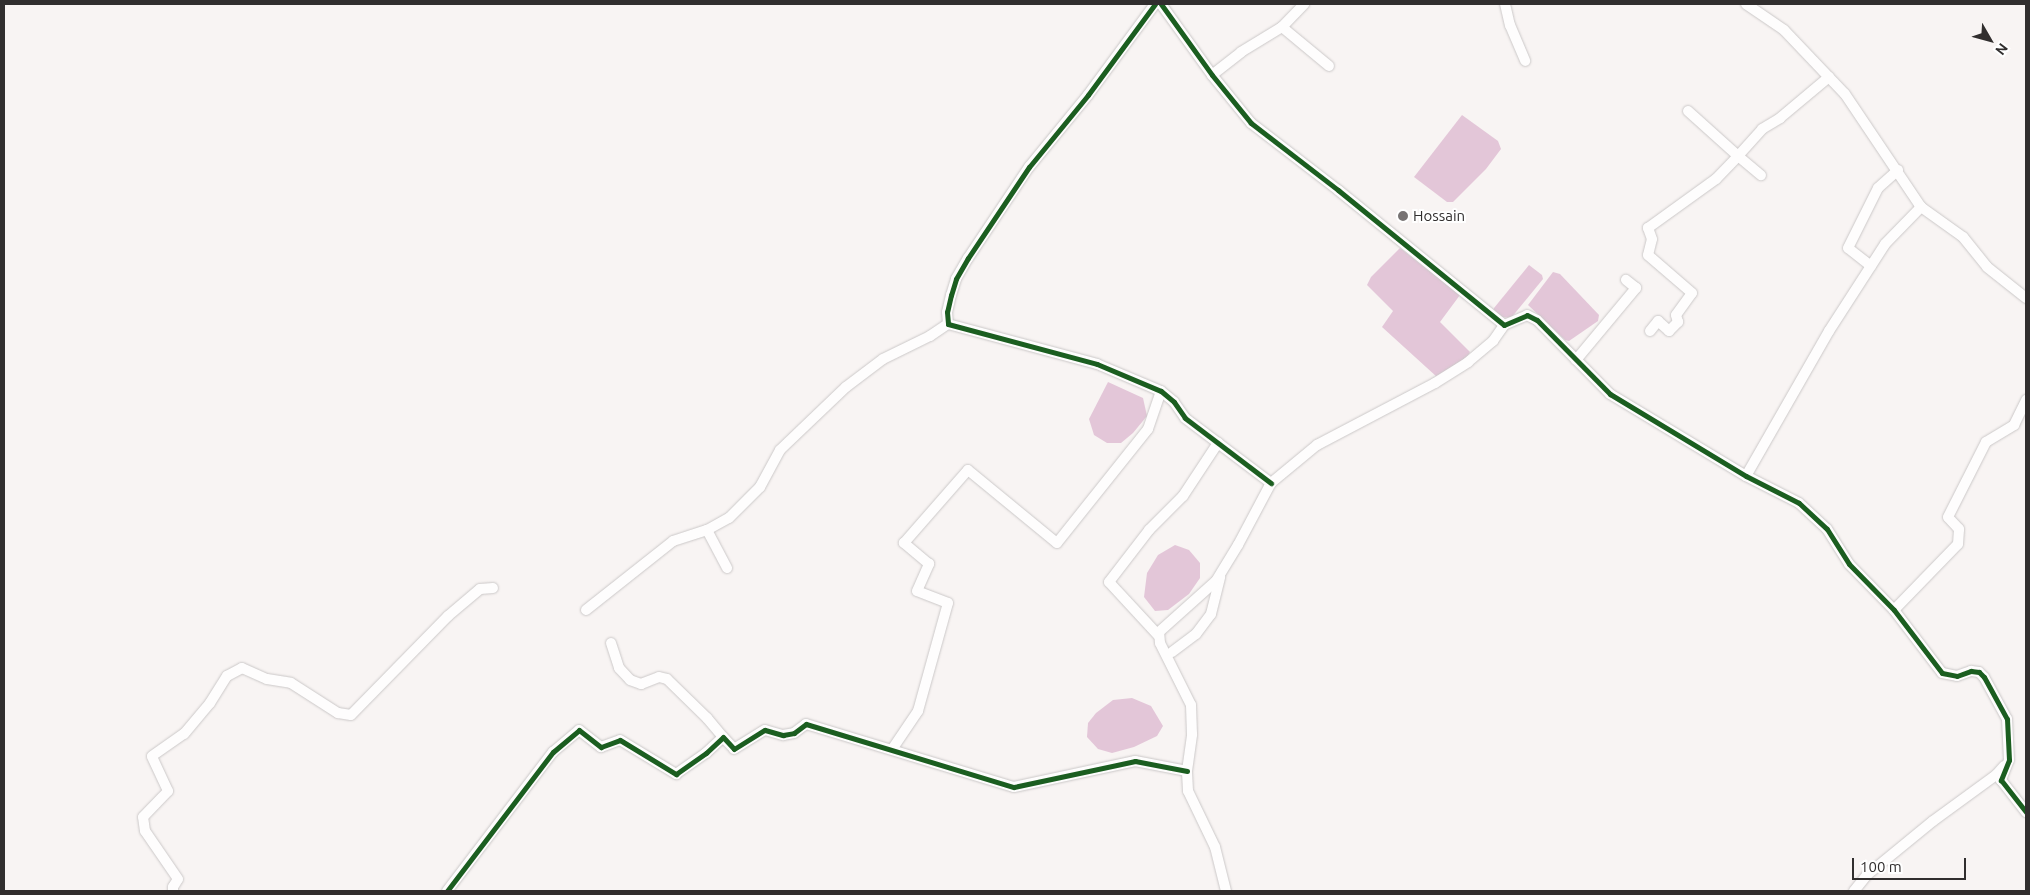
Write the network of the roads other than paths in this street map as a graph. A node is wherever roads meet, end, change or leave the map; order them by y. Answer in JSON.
{"nodes":[{"id":1,"x":1155,"y":4,"type":"edge"},
{"id":2,"x":1161,"y":4,"type":"edge"},
{"id":3,"x":1304,"y":4,"type":"edge"},
{"id":4,"x":1505,"y":4,"type":"edge"},
{"id":5,"x":1746,"y":4,"type":"edge"},
{"id":6,"x":1282,"y":27,"type":"junction"},
{"id":7,"x":1525,"y":61,"type":"dead end"},
{"id":8,"x":1329,"y":66,"type":"dead end"},
{"id":9,"x":1212,"y":74,"type":"junction"},
{"id":10,"x":1829,"y":77,"type":"junction"},
{"id":11,"x":1688,"y":111,"type":"dead end"},
{"id":12,"x":1738,"y":156,"type":"junction"},
{"id":13,"x":1898,"y":170,"type":"junction"},
{"id":14,"x":1761,"y":175,"type":"dead end"},
{"id":15,"x":1921,"y":207,"type":"junction"},
{"id":16,"x":1871,"y":266,"type":"junction"},
{"id":17,"x":1626,"y":280,"type":"dead end"},
{"id":18,"x":2026,"y":298,"type":"edge"},
{"id":19,"x":948,"y":324,"type":"junction"},
{"id":20,"x":1504,"y":324,"type":"junction"},
{"id":21,"x":1650,"y":330,"type":"dead end"},
{"id":22,"x":1576,"y":360,"type":"junction"},
{"id":23,"x":1161,"y":391,"type":"junction"},
{"id":24,"x":2026,"y":400,"type":"edge"},
{"id":25,"x":1218,"y":443,"type":"junction"},
{"id":26,"x":1746,"y":476,"type":"junction"},
{"id":27,"x":1271,"y":483,"type":"junction"},
{"id":28,"x":707,"y":530,"type":"junction"},
{"id":29,"x":726,"y":568,"type":"dead end"},
{"id":30,"x":1220,"y":574,"type":"junction"},
{"id":31,"x":493,"y":588,"type":"dead end"},
{"id":32,"x":586,"y":610,"type":"dead end"},
{"id":33,"x":1894,"y":610,"type":"junction"},
{"id":34,"x":1158,"y":635,"type":"junction"},
{"id":35,"x":611,"y":643,"type":"dead end"},
{"id":36,"x":1172,"y":652,"type":"dead end"},
{"id":37,"x":723,"y":737,"type":"junction"},
{"id":38,"x":893,"y":748,"type":"dead end"},
{"id":39,"x":2009,"y":760,"type":"junction"},
{"id":40,"x":1187,"y":771,"type":"junction"},
{"id":41,"x":2026,"y":812,"type":"edge"},
{"id":42,"x":173,"y":891,"type":"edge"},
{"id":43,"x":447,"y":891,"type":"edge"},
{"id":44,"x":1226,"y":891,"type":"edge"},
{"id":45,"x":1854,"y":891,"type":"edge"}],
"edges":[{"from":1,"to":19,"type":"street"},
{"from":2,"to":9,"type":"street"},
{"from":3,"to":6,"type":"street"},
{"from":4,"to":7,"type":"street"},
{"from":5,"to":10,"type":"street"},
{"from":6,"to":8,"type":"street"},
{"from":6,"to":9,"type":"street"},
{"from":9,"to":20,"type":"street"},
{"from":10,"to":12,"type":"street"},
{"from":10,"to":13,"type":"street"},
{"from":11,"to":12,"type":"street"},
{"from":12,"to":14,"type":"street"},
{"from":12,"to":21,"type":"street"},
{"from":13,"to":15,"type":"street"},
{"from":13,"to":16,"type":"street"},
{"from":15,"to":16,"type":"street"},
{"from":15,"to":18,"type":"street"},
{"from":16,"to":26,"type":"street"},
{"from":17,"to":22,"type":"street"},
{"from":19,"to":23,"type":"street"},
{"from":19,"to":28,"type":"street"},
{"from":20,"to":22,"type":"street"},
{"from":20,"to":27,"type":"street"},
{"from":22,"to":26,"type":"street"},
{"from":23,"to":25,"type":"street"},
{"from":23,"to":38,"type":"street"},
{"from":24,"to":33,"type":"street"},
{"from":25,"to":27,"type":"street"},
{"from":25,"to":34,"type":"street"},
{"from":26,"to":33,"type":"street"},
{"from":27,"to":30,"type":"street"},
{"from":28,"to":29,"type":"street"},
{"from":28,"to":32,"type":"street"},
{"from":30,"to":34,"type":"street"},
{"from":30,"to":36,"type":"street"},
{"from":31,"to":42,"type":"street"},
{"from":33,"to":39,"type":"street"},
{"from":34,"to":40,"type":"street"},
{"from":35,"to":37,"type":"street"},
{"from":37,"to":40,"type":"street"},
{"from":37,"to":43,"type":"street"},
{"from":39,"to":41,"type":"street"},
{"from":39,"to":45,"type":"street"},
{"from":40,"to":44,"type":"street"}]}
